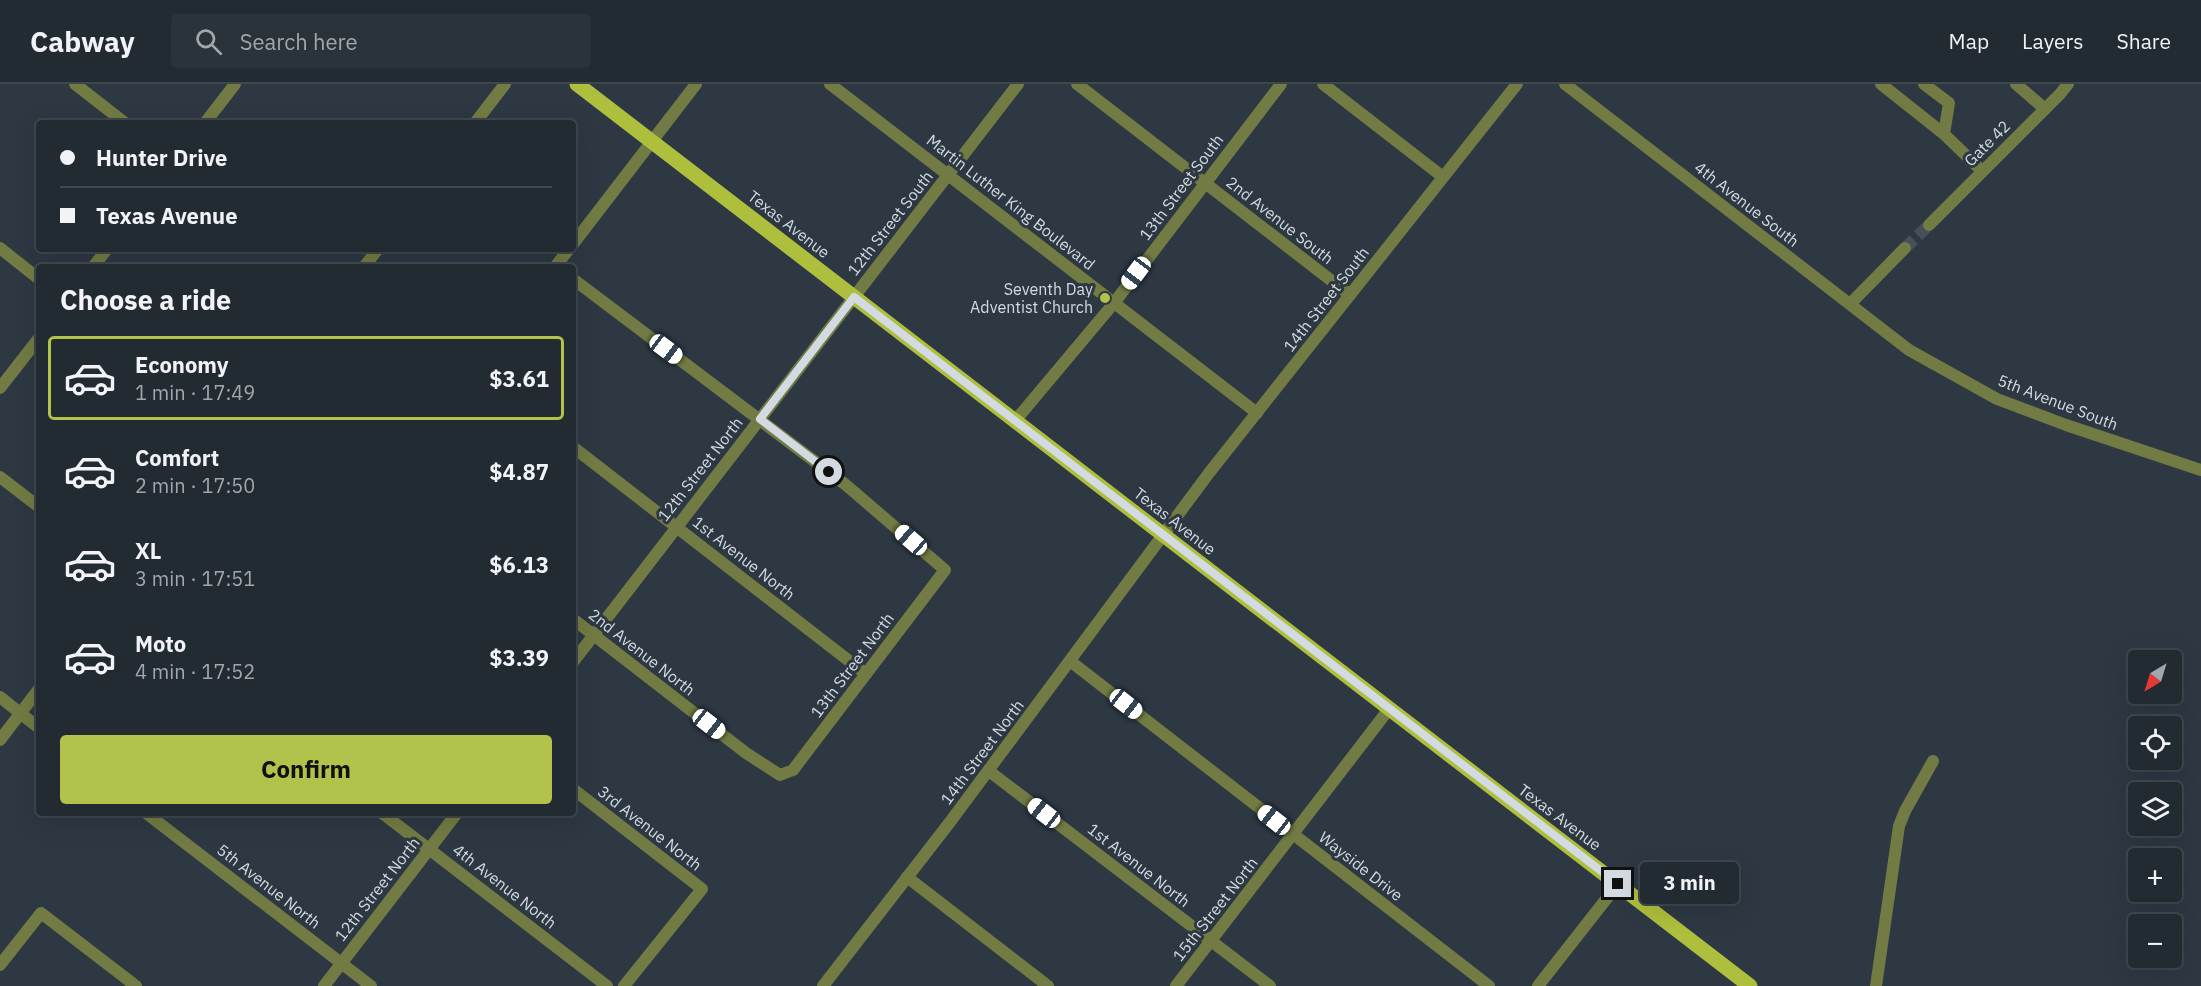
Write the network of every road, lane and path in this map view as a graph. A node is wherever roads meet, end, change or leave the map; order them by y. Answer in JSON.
{"nodes":[{"id":1,"x":75,"y":84,"type":"edge"},
{"id":2,"x":235,"y":84,"type":"edge"},
{"id":3,"x":505,"y":84,"type":"edge"},
{"id":4,"x":577,"y":84,"type":"edge"},
{"id":5,"x":696,"y":84,"type":"edge"},
{"id":6,"x":830,"y":84,"type":"edge"},
{"id":7,"x":1018,"y":84,"type":"edge"},
{"id":8,"x":1077,"y":84,"type":"edge"},
{"id":9,"x":1281,"y":84,"type":"edge"},
{"id":10,"x":1323,"y":84,"type":"edge"},
{"id":11,"x":1517,"y":84,"type":"edge"},
{"id":12,"x":1565,"y":84,"type":"edge"},
{"id":13,"x":1881,"y":84,"type":"edge"},
{"id":14,"x":1924,"y":84,"type":"edge"},
{"id":15,"x":2016,"y":84,"type":"edge"},
{"id":16,"x":2068,"y":84,"type":"edge"},
{"id":17,"x":2045,"y":109,"type":"junction"},
{"id":18,"x":121,"y":120,"type":"edge"},
{"id":19,"x":206,"y":120,"type":"edge"},
{"id":20,"x":477,"y":120,"type":"edge"},
{"id":21,"x":1944,"y":134,"type":"junction"},
{"id":22,"x":652,"y":141,"type":"junction"},
{"id":23,"x":1982,"y":171,"type":"junction"},
{"id":24,"x":948,"y":175,"type":"junction"},
{"id":25,"x":1443,"y":177,"type":"junction"},
{"id":26,"x":1205,"y":183,"type":"junction"},
{"id":27,"x":1929,"y":225,"type":"tunnel mouth"},
{"id":28,"x":576,"y":239,"type":"edge"},
{"id":29,"x":0,"y":248,"type":"edge"},
{"id":30,"x":1905,"y":248,"type":"tunnel mouth"},
{"id":31,"x":105,"y":252,"type":"edge"},
{"id":32,"x":376,"y":252,"type":"edge"},
{"id":33,"x":95,"y":264,"type":"edge"},
{"id":34,"x":366,"y":264,"type":"edge"},
{"id":35,"x":36,"y":277,"type":"edge"},
{"id":36,"x":576,"y":281,"type":"edge"},
{"id":37,"x":1350,"y":295,"type":"junction"},
{"id":38,"x":854,"y":297,"type":"junction"},
{"id":39,"x":1114,"y":303,"type":"junction"},
{"id":40,"x":1850,"y":304,"type":"junction"},
{"id":41,"x":36,"y":342,"type":"edge"},
{"id":42,"x":1909,"y":350,"type":"joint"},
{"id":43,"x":0,"y":388,"type":"edge"},
{"id":44,"x":1257,"y":413,"type":"junction"},
{"id":45,"x":760,"y":419,"type":"junction"},
{"id":46,"x":1015,"y":421,"type":"junction"},
{"id":47,"x":576,"y":449,"type":"edge"},
{"id":48,"x":2201,"y":470,"type":"edge"},
{"id":49,"x":0,"y":477,"type":"edge"},
{"id":50,"x":36,"y":505,"type":"edge"},
{"id":51,"x":677,"y":527,"type":"junction"},
{"id":52,"x":1164,"y":536,"type":"junction"},
{"id":53,"x":576,"y":621,"type":"edge"},
{"id":54,"x":594,"y":635,"type":"junction"},
{"id":55,"x":576,"y":658,"type":"edge"},
{"id":56,"x":1070,"y":661,"type":"junction"},
{"id":57,"x":866,"y":674,"type":"junction"},
{"id":58,"x":36,"y":693,"type":"edge"},
{"id":59,"x":0,"y":698,"type":"edge"},
{"id":60,"x":1389,"y":709,"type":"junction"},
{"id":61,"x":21,"y":713,"type":"junction"},
{"id":62,"x":36,"y":726,"type":"edge"},
{"id":63,"x":0,"y":740,"type":"edge"},
{"id":64,"x":1934,"y":761,"type":"dead end"},
{"id":65,"x":989,"y":771,"type":"junction"},
{"id":66,"x":778,"y":774,"type":"joint"},
{"id":67,"x":576,"y":791,"type":"edge"},
{"id":68,"x":150,"y":816,"type":"edge"},
{"id":69,"x":386,"y":816,"type":"edge"},
{"id":70,"x":455,"y":816,"type":"edge"},
{"id":71,"x":1293,"y":834,"type":"junction"},
{"id":72,"x":429,"y":849,"type":"junction"},
{"id":73,"x":907,"y":878,"type":"junction"},
{"id":74,"x":1618,"y":884,"type":"junction"},
{"id":75,"x":1211,"y":941,"type":"junction"},
{"id":76,"x":341,"y":963,"type":"junction"},
{"id":77,"x":0,"y":965,"type":"edge"},
{"id":78,"x":825,"y":985,"type":"edge"},
{"id":79,"x":136,"y":986,"type":"edge"},
{"id":80,"x":324,"y":986,"type":"edge"},
{"id":81,"x":371,"y":986,"type":"edge"},
{"id":82,"x":607,"y":986,"type":"edge"},
{"id":83,"x":624,"y":986,"type":"edge"},
{"id":84,"x":1048,"y":986,"type":"edge"},
{"id":85,"x":1176,"y":986,"type":"edge"},
{"id":86,"x":1270,"y":986,"type":"edge"},
{"id":87,"x":1489,"y":986,"type":"edge"},
{"id":88,"x":1538,"y":986,"type":"edge"},
{"id":89,"x":1750,"y":986,"type":"edge"},
{"id":90,"x":1876,"y":986,"type":"edge"}],
"edges":[{"from":1,"to":18,"type":"street"},
{"from":2,"to":19,"type":"street"},
{"from":3,"to":20,"type":"street"},
{"from":4,"to":22,"type":"main road","name":"Texas Avenue"},
{"from":5,"to":22,"type":"street"},
{"from":6,"to":24,"type":"street","name":"Martin Luther King Boulevard"},
{"from":7,"to":24,"type":"street","name":"12th Street South"},
{"from":8,"to":26,"type":"street","name":"2nd Avenue South"},
{"from":9,"to":26,"type":"street","name":"13th Street South"},
{"from":10,"to":25,"type":"street"},
{"from":11,"to":25,"type":"street","name":"14th Street South"},
{"from":12,"to":40,"type":"street","name":"4th Avenue South"},
{"from":13,"to":21,"type":"street"},
{"from":14,"to":21,"type":"street"},
{"from":15,"to":17,"type":"street"},
{"from":16,"to":17,"type":"street","name":"Gate 42"},
{"from":17,"to":23,"type":"street","name":"Gate 42"},
{"from":21,"to":23,"type":"street"},
{"from":22,"to":28,"type":"street"},
{"from":22,"to":38,"type":"main road","name":"Texas Avenue"},
{"from":23,"to":27,"type":"street","name":"Gate 42"},
{"from":24,"to":38,"type":"street","name":"12th Street South"},
{"from":24,"to":39,"type":"street","name":"Martin Luther King Boulevard"},
{"from":25,"to":37,"type":"street","name":"14th Street South"},
{"from":26,"to":37,"type":"street","name":"2nd Avenue South"},
{"from":26,"to":39,"type":"street","name":"13th Street South"},
{"from":29,"to":35,"type":"street"},
{"from":30,"to":40,"type":"street"},
{"from":31,"to":33,"type":"street"},
{"from":32,"to":34,"type":"street"},
{"from":36,"to":45,"type":"street"},
{"from":37,"to":44,"type":"street","name":"14th Street South"},
{"from":38,"to":45,"type":"street","name":"12th Street North"},
{"from":38,"to":46,"type":"main road","name":"Texas Avenue"},
{"from":39,"to":44,"type":"street","name":"Martin Luther King Boulevard"},
{"from":39,"to":46,"type":"street","name":"13th Street South"},
{"from":40,"to":42,"type":"street","name":"4th Avenue South"},
{"from":41,"to":43,"type":"street"},
{"from":42,"to":48,"type":"street","name":"5th Avenue South"},
{"from":44,"to":52,"type":"street","name":"14th Street South"},
{"from":45,"to":51,"type":"street","name":"12th Street North"},
{"from":45,"to":57,"type":"street","name":"13th Street North"},
{"from":46,"to":52,"type":"main road","name":"Texas Avenue"},
{"from":47,"to":51,"type":"street","name":"1st Avenue North"},
{"from":49,"to":50,"type":"street"},
{"from":51,"to":54,"type":"street","name":"12th Street North"},
{"from":51,"to":57,"type":"street","name":"1st Avenue North"},
{"from":52,"to":56,"type":"street","name":"14th Street North"},
{"from":52,"to":60,"type":"main road","name":"Texas Avenue"},
{"from":53,"to":54,"type":"street","name":"2nd Avenue North"},
{"from":54,"to":55,"type":"street","name":"12th Street North"},
{"from":54,"to":66,"type":"street","name":"2nd Avenue North"},
{"from":56,"to":65,"type":"street","name":"14th Street North"},
{"from":56,"to":71,"type":"street","name":"Wayside Drive"},
{"from":57,"to":66,"type":"street","name":"13th Street North"},
{"from":58,"to":61,"type":"street"},
{"from":59,"to":61,"type":"street"},
{"from":60,"to":71,"type":"street","name":"15th Street North"},
{"from":60,"to":74,"type":"main road","name":"Texas Avenue"},
{"from":61,"to":62,"type":"street"},
{"from":61,"to":63,"type":"street"},
{"from":64,"to":90,"type":"street"},
{"from":65,"to":73,"type":"street","name":"14th Street North"},
{"from":65,"to":75,"type":"street","name":"1st Avenue North"},
{"from":67,"to":83,"type":"street","name":"3rd Avenue North"},
{"from":68,"to":76,"type":"street","name":"5th Avenue North"},
{"from":69,"to":72,"type":"street","name":"4th Avenue North"},
{"from":70,"to":72,"type":"street","name":"12th Street North"},
{"from":71,"to":75,"type":"street","name":"15th Street North"},
{"from":71,"to":87,"type":"street","name":"Wayside Drive"},
{"from":72,"to":76,"type":"street","name":"12th Street North"},
{"from":72,"to":82,"type":"street","name":"4th Avenue North"},
{"from":73,"to":78,"type":"street","name":"14th Street North"},
{"from":73,"to":84,"type":"street"},
{"from":74,"to":88,"type":"street"},
{"from":74,"to":89,"type":"main road","name":"Texas Avenue"},
{"from":75,"to":85,"type":"street","name":"15th Street North"},
{"from":75,"to":86,"type":"street","name":"1st Avenue North"},
{"from":76,"to":80,"type":"street","name":"12th Street North"},
{"from":76,"to":81,"type":"street","name":"5th Avenue North"},
{"from":77,"to":79,"type":"street"}]}
